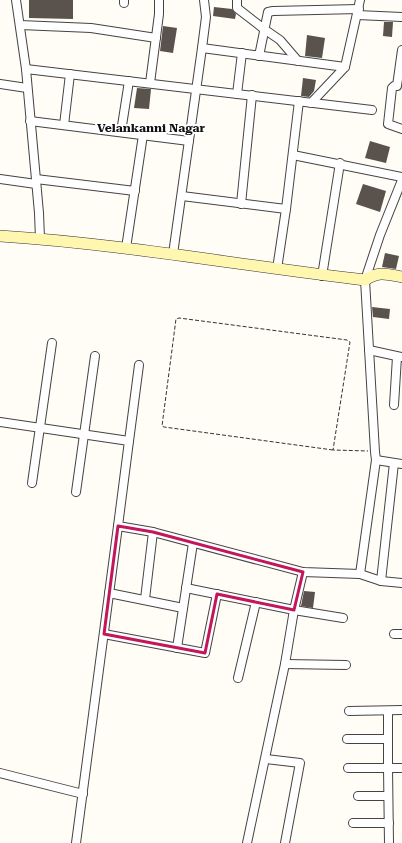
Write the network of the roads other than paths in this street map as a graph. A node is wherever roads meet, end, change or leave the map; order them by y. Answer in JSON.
{"nodes":[{"id":1,"x":16,"y":0,"type":"edge"},
{"id":2,"x":159,"y":0,"type":"edge"},
{"id":3,"x":204,"y":0,"type":"edge"},
{"id":4,"x":237,"y":0,"type":"edge"},
{"id":5,"x":360,"y":0,"type":"edge"},
{"id":6,"x":345,"y":4,"type":"edge"},
{"id":7,"x":358,"y":12,"type":"junction"},
{"id":8,"x":402,"y":17,"type":"edge"},
{"id":9,"x":20,"y":25,"type":"junction"},
{"id":10,"x":264,"y":29,"type":"junction"},
{"id":11,"x":156,"y":38,"type":"junction"},
{"id":12,"x":202,"y":48,"type":"junction"},
{"id":13,"x":402,"y":50,"type":"edge"},
{"id":14,"x":242,"y":53,"type":"junction"},
{"id":15,"x":259,"y":56,"type":"junction"},
{"id":16,"x":298,"y":61,"type":"junction"},
{"id":17,"x":345,"y":67,"type":"junction"},
{"id":18,"x":26,"y":68,"type":"junction"},
{"id":19,"x":70,"y":74,"type":"junction"},
{"id":20,"x":129,"y":81,"type":"junction"},
{"id":21,"x":150,"y":83,"type":"junction"},
{"id":22,"x":0,"y":84,"type":"edge"},
{"id":23,"x":400,"y":86,"type":"edge"},
{"id":24,"x":27,"y":88,"type":"junction"},
{"id":25,"x":196,"y":89,"type":"junction"},
{"id":26,"x":237,"y":94,"type":"junction"},
{"id":27,"x":252,"y":96,"type":"junction"},
{"id":28,"x":299,"y":101,"type":"junction"},
{"id":29,"x":311,"y":103,"type":"junction"},
{"id":30,"x":372,"y":110,"type":"dead end"},
{"id":31,"x":30,"y":121,"type":"junction"},
{"id":32,"x":64,"y":126,"type":"junction"},
{"id":33,"x":402,"y":129,"type":"edge"},
{"id":34,"x":121,"y":132,"type":"junction"},
{"id":35,"x":143,"y":135,"type":"junction"},
{"id":36,"x":189,"y":141,"type":"junction"},
{"id":37,"x":293,"y":155,"type":"junction"},
{"id":38,"x":340,"y":163,"type":"junction"},
{"id":39,"x":402,"y":177,"type":"edge"},
{"id":40,"x":0,"y":179,"type":"edge"},
{"id":41,"x":402,"y":181,"type":"edge"},
{"id":42,"x":36,"y":182,"type":"junction"},
{"id":43,"x":135,"y":191,"type":"junction"},
{"id":44,"x":182,"y":196,"type":"junction"},
{"id":45,"x":242,"y":204,"type":"junction"},
{"id":46,"x":286,"y":209,"type":"junction"},
{"id":47,"x":0,"y":236,"type":"edge"},
{"id":48,"x":40,"y":238,"type":"junction"},
{"id":49,"x":126,"y":248,"type":"junction"},
{"id":50,"x":173,"y":254,"type":"junction"},
{"id":51,"x":277,"y":269,"type":"junction"},
{"id":52,"x":322,"y":276,"type":"junction"},
{"id":53,"x":402,"y":277,"type":"edge"},
{"id":54,"x":365,"y":280,"type":"junction"},
{"id":55,"x":52,"y":343,"type":"dead end"},
{"id":56,"x":369,"y":350,"type":"junction"},
{"id":57,"x":95,"y":356,"type":"dead end"},
{"id":58,"x":400,"y":357,"type":"edge"},
{"id":59,"x":139,"y":365,"type":"dead end"},
{"id":60,"x":394,"y":404,"type":"dead end"},
{"id":61,"x":0,"y":422,"type":"edge"},
{"id":62,"x":39,"y":428,"type":"junction"},
{"id":63,"x":84,"y":434,"type":"junction"},
{"id":64,"x":129,"y":441,"type":"junction"},
{"id":65,"x":376,"y":460,"type":"junction"},
{"id":66,"x":398,"y":463,"type":"edge"},
{"id":67,"x":32,"y":483,"type":"dead end"},
{"id":68,"x":76,"y":492,"type":"dead end"},
{"id":69,"x":118,"y":526,"type":"junction"},
{"id":70,"x":152,"y":532,"type":"junction"},
{"id":71,"x":193,"y":543,"type":"junction"},
{"id":72,"x":303,"y":572,"type":"junction"},
{"id":73,"x":360,"y":574,"type":"junction"},
{"id":74,"x":381,"y":581,"type":"junction"},
{"id":75,"x":402,"y":584,"type":"edge"},
{"id":76,"x":186,"y":588,"type":"junction"},
{"id":77,"x":109,"y":593,"type":"junction"},
{"id":78,"x":217,"y":594,"type":"junction"},
{"id":79,"x":145,"y":600,"type":"junction"},
{"id":80,"x":256,"y":602,"type":"junction"},
{"id":81,"x":183,"y":608,"type":"junction"},
{"id":82,"x":294,"y":610,"type":"junction"},
{"id":83,"x":343,"y":618,"type":"dead end"},
{"id":84,"x":104,"y":634,"type":"junction"},
{"id":85,"x":177,"y":648,"type":"junction"},
{"id":86,"x":285,"y":664,"type":"junction"},
{"id":87,"x":346,"y":665,"type":"dead end"},
{"id":88,"x":238,"y":678,"type":"dead end"},
{"id":89,"x":402,"y":710,"type":"edge"},
{"id":90,"x":349,"y":711,"type":"dead end"},
{"id":91,"x":388,"y":711,"type":"junction"},
{"id":92,"x":347,"y":739,"type":"dead end"},
{"id":93,"x":388,"y":739,"type":"junction"},
{"id":94,"x":266,"y":759,"type":"junction"},
{"id":95,"x":348,"y":768,"type":"dead end"},
{"id":96,"x":388,"y":768,"type":"junction"},
{"id":97,"x":402,"y":768,"type":"edge"},
{"id":98,"x":0,"y":773,"type":"edge"},
{"id":99,"x":83,"y":794,"type":"junction"},
{"id":100,"x":358,"y":796,"type":"dead end"},
{"id":101,"x":388,"y":796,"type":"junction"},
{"id":102,"x":354,"y":823,"type":"dead end"},
{"id":103,"x":389,"y":823,"type":"junction"},
{"id":104,"x":76,"y":843,"type":"edge"},
{"id":105,"x":247,"y":843,"type":"edge"},
{"id":106,"x":286,"y":843,"type":"edge"},
{"id":107,"x":389,"y":843,"type":"edge"}],
"edges":[{"from":1,"to":9,"type":"street"},
{"from":2,"to":11,"type":"street"},
{"from":3,"to":12,"type":"street"},
{"from":4,"to":10,"type":"street"},
{"from":5,"to":7,"type":"street"},
{"from":6,"to":7,"type":"street"},
{"from":6,"to":10,"type":"street"},
{"from":7,"to":8,"type":"street"},
{"from":7,"to":17,"type":"street"},
{"from":9,"to":11,"type":"street"},
{"from":9,"to":18,"type":"street"},
{"from":10,"to":15,"type":"street"},
{"from":10,"to":16,"type":"street"},
{"from":11,"to":21,"type":"street"},
{"from":12,"to":14,"type":"street"},
{"from":12,"to":25,"type":"street"},
{"from":13,"to":23,"type":"street"},
{"from":14,"to":15,"type":"street"},
{"from":14,"to":26,"type":"street"},
{"from":15,"to":16,"type":"street"},
{"from":16,"to":17,"type":"street"},
{"from":17,"to":29,"type":"street"},
{"from":18,"to":19,"type":"street"},
{"from":18,"to":24,"type":"street"},
{"from":19,"to":20,"type":"street"},
{"from":19,"to":32,"type":"street"},
{"from":20,"to":21,"type":"street"},
{"from":20,"to":34,"type":"street"},
{"from":21,"to":25,"type":"street"},
{"from":22,"to":24,"type":"street"},
{"from":23,"to":33,"type":"street"},
{"from":24,"to":31,"type":"street"},
{"from":25,"to":26,"type":"street"},
{"from":25,"to":36,"type":"street"},
{"from":26,"to":27,"type":"street"},
{"from":27,"to":28,"type":"street"},
{"from":27,"to":45,"type":"street"},
{"from":28,"to":29,"type":"street"},
{"from":28,"to":37,"type":"street"},
{"from":29,"to":30,"type":"street"},
{"from":31,"to":32,"type":"street"},
{"from":31,"to":42,"type":"street"},
{"from":32,"to":34,"type":"street"},
{"from":34,"to":35,"type":"street"},
{"from":35,"to":36,"type":"street"},
{"from":35,"to":43,"type":"street"},
{"from":36,"to":44,"type":"street"},
{"from":37,"to":38,"type":"street"},
{"from":37,"to":46,"type":"street"},
{"from":38,"to":39,"type":"street"},
{"from":38,"to":52,"type":"street"},
{"from":40,"to":42,"type":"street"},
{"from":41,"to":54,"type":"street"},
{"from":42,"to":43,"type":"street"},
{"from":42,"to":48,"type":"street"},
{"from":43,"to":49,"type":"street"},
{"from":44,"to":45,"type":"street"},
{"from":44,"to":50,"type":"street"},
{"from":45,"to":46,"type":"street"},
{"from":46,"to":51,"type":"street"},
{"from":47,"to":48,"type":"main road"},
{"from":48,"to":49,"type":"main road"},
{"from":49,"to":50,"type":"main road"},
{"from":50,"to":51,"type":"main road"},
{"from":51,"to":52,"type":"main road"},
{"from":52,"to":54,"type":"main road"},
{"from":53,"to":54,"type":"main road"},
{"from":54,"to":56,"type":"street"},
{"from":55,"to":62,"type":"street"},
{"from":56,"to":58,"type":"street"},
{"from":56,"to":65,"type":"street"},
{"from":57,"to":63,"type":"street"},
{"from":58,"to":60,"type":"street"},
{"from":59,"to":64,"type":"street"},
{"from":61,"to":62,"type":"street"},
{"from":62,"to":63,"type":"street"},
{"from":62,"to":67,"type":"street"},
{"from":63,"to":64,"type":"street"},
{"from":63,"to":68,"type":"street"},
{"from":64,"to":69,"type":"street"},
{"from":65,"to":66,"type":"street"},
{"from":65,"to":73,"type":"street"},
{"from":66,"to":74,"type":"street"},
{"from":69,"to":70,"type":"street"},
{"from":69,"to":77,"type":"street"},
{"from":70,"to":71,"type":"street"},
{"from":70,"to":79,"type":"street"},
{"from":71,"to":72,"type":"street"},
{"from":71,"to":76,"type":"street"},
{"from":72,"to":73,"type":"street"},
{"from":72,"to":82,"type":"street"},
{"from":73,"to":74,"type":"street"},
{"from":74,"to":75,"type":"street"},
{"from":76,"to":78,"type":"street"},
{"from":76,"to":81,"type":"street"},
{"from":77,"to":79,"type":"street"},
{"from":77,"to":84,"type":"street"},
{"from":78,"to":80,"type":"street"},
{"from":78,"to":85,"type":"street"},
{"from":79,"to":81,"type":"street"},
{"from":80,"to":82,"type":"street"},
{"from":80,"to":88,"type":"street"},
{"from":81,"to":85,"type":"street"},
{"from":82,"to":83,"type":"street"},
{"from":82,"to":86,"type":"street"},
{"from":84,"to":85,"type":"street"},
{"from":84,"to":99,"type":"street"},
{"from":86,"to":87,"type":"street"},
{"from":86,"to":94,"type":"street"},
{"from":89,"to":91,"type":"street"},
{"from":90,"to":91,"type":"street"},
{"from":91,"to":93,"type":"street"},
{"from":92,"to":93,"type":"street"},
{"from":93,"to":96,"type":"street"},
{"from":94,"to":105,"type":"street"},
{"from":94,"to":106,"type":"street"},
{"from":95,"to":96,"type":"street"},
{"from":96,"to":97,"type":"street"},
{"from":96,"to":101,"type":"street"},
{"from":98,"to":99,"type":"street"},
{"from":99,"to":104,"type":"street"},
{"from":100,"to":101,"type":"street"},
{"from":101,"to":103,"type":"street"},
{"from":102,"to":103,"type":"street"},
{"from":103,"to":107,"type":"street"}]}
